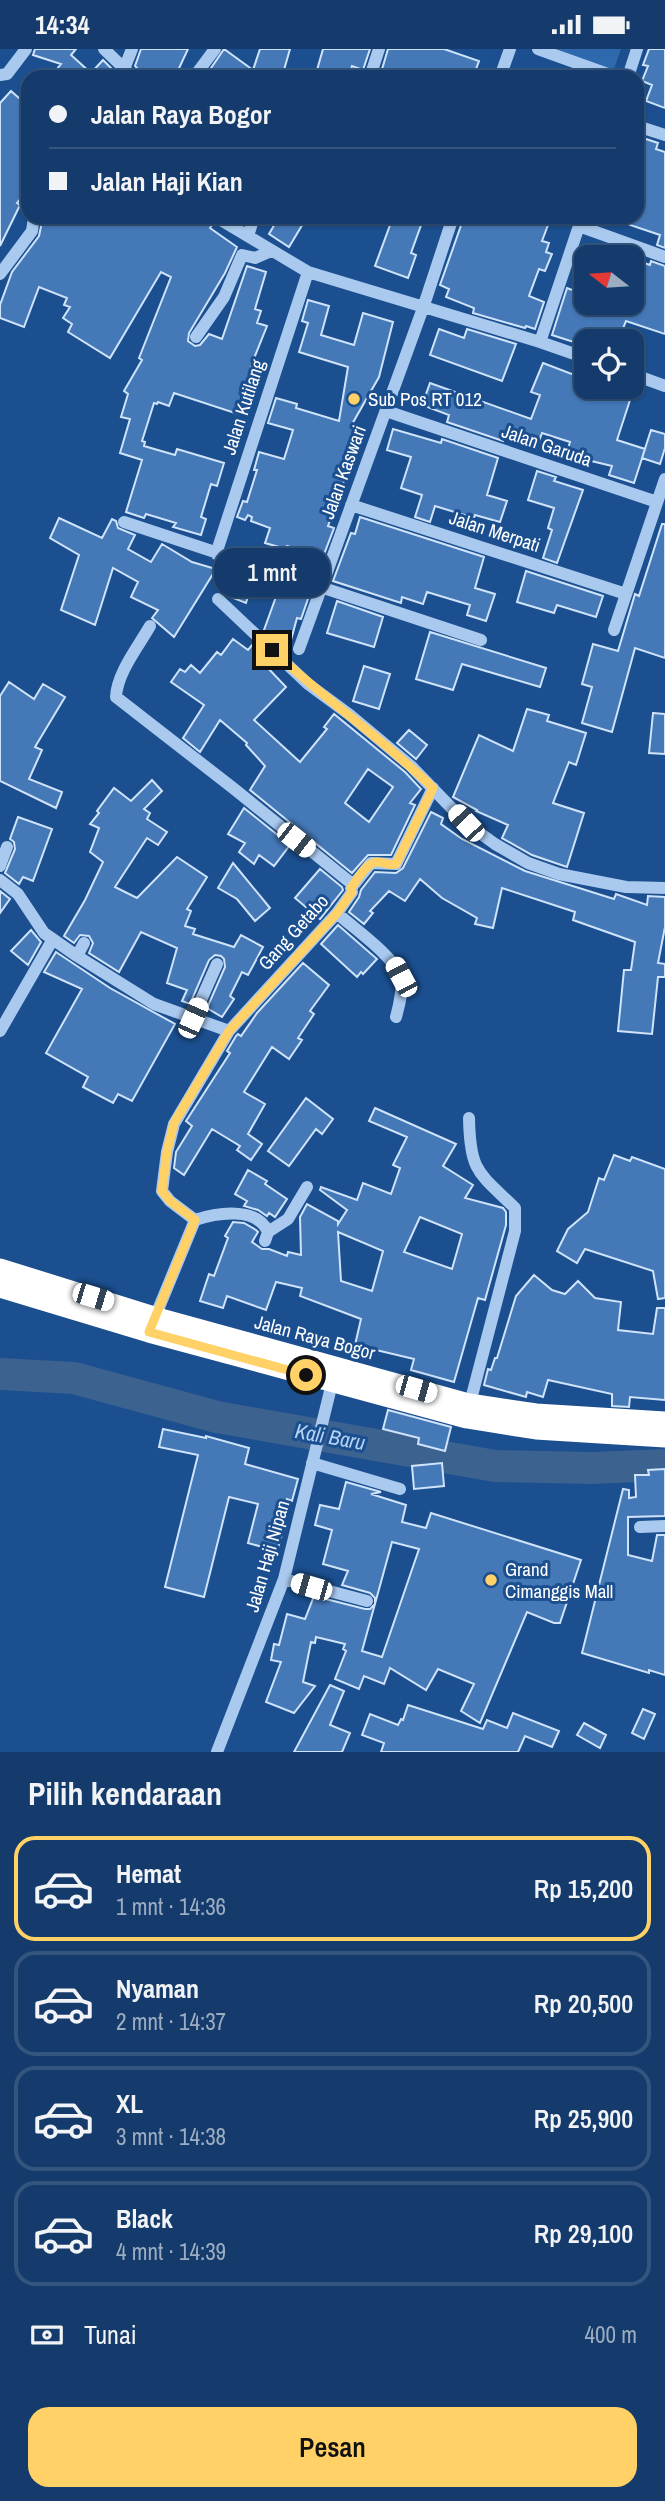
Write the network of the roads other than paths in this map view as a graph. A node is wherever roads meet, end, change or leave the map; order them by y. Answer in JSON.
{"nodes":[{"id":1,"x":26,"y":49,"type":"edge"},
{"id":2,"x":104,"y":49,"type":"edge"},
{"id":3,"x":132,"y":49,"type":"edge"},
{"id":4,"x":215,"y":49,"type":"edge"},
{"id":5,"x":379,"y":49,"type":"edge"},
{"id":6,"x":510,"y":49,"type":"edge"},
{"id":7,"x":538,"y":49,"type":"edge"},
{"id":8,"x":637,"y":49,"type":"edge"},
{"id":9,"x":126,"y":70,"type":"edge"},
{"id":10,"x":129,"y":70,"type":"edge"},
{"id":11,"x":199,"y":70,"type":"edge"},
{"id":12,"x":372,"y":70,"type":"edge"},
{"id":13,"x":502,"y":70,"type":"edge"},
{"id":14,"x":597,"y":70,"type":"edge"},
{"id":15,"x":630,"y":70,"type":"edge"},
{"id":16,"x":0,"y":75,"type":"edge"},
{"id":17,"x":644,"y":128,"type":"edge"},
{"id":18,"x":665,"y":135,"type":"edge"},
{"id":19,"x":33,"y":224,"type":"edge"},
{"id":20,"x":228,"y":224,"type":"edge"},
{"id":21,"x":252,"y":224,"type":"edge"},
{"id":22,"x":451,"y":224,"type":"edge"},
{"id":23,"x":579,"y":224,"type":"edge"},
{"id":24,"x":587,"y":224,"type":"edge"},
{"id":25,"x":248,"y":236,"type":"junction"},
{"id":26,"x":271,"y":251,"type":"junction"},
{"id":27,"x":665,"y":257,"type":"edge"},
{"id":28,"x":308,"y":272,"type":"junction"},
{"id":29,"x":0,"y":274,"type":"edge"},
{"id":30,"x":423,"y":308,"type":"junction"},
{"id":31,"x":196,"y":337,"type":"dead end"},
{"id":32,"x":540,"y":342,"type":"junction"},
{"id":33,"x":574,"y":354,"type":"edge"},
{"id":34,"x":644,"y":378,"type":"edge"},
{"id":35,"x":665,"y":386,"type":"edge"},
{"id":36,"x":386,"y":411,"type":"junction"},
{"id":37,"x":665,"y":479,"type":"edge"},
{"id":38,"x":657,"y":502,"type":"junction"},
{"id":39,"x":351,"y":505,"type":"junction"},
{"id":40,"x":124,"y":522,"type":"dead end"},
{"id":41,"x":216,"y":554,"type":"junction"},
{"id":42,"x":322,"y":586,"type":"junction"},
{"id":43,"x":626,"y":594,"type":"junction"},
{"id":44,"x":218,"y":599,"type":"dead end"},
{"id":45,"x":150,"y":627,"type":"dead end"},
{"id":46,"x":614,"y":630,"type":"dead end"},
{"id":47,"x":481,"y":640,"type":"dead end"},
{"id":48,"x":299,"y":649,"type":"dead end"},
{"id":49,"x":433,"y":788,"type":"junction"},
{"id":50,"x":7,"y":847,"type":"dead end"},
{"id":51,"x":0,"y":866,"type":"edge"},
{"id":52,"x":0,"y":880,"type":"edge"},
{"id":53,"x":351,"y":888,"type":"junction"},
{"id":54,"x":665,"y":888,"type":"edge"},
{"id":55,"x":337,"y":913,"type":"junction"},
{"id":56,"x":53,"y":939,"type":"junction"},
{"id":57,"x":85,"y":943,"type":"dead end"},
{"id":58,"x":77,"y":955,"type":"junction"},
{"id":59,"x":217,"y":964,"type":"dead end"},
{"id":60,"x":396,"y":1017,"type":"dead end"},
{"id":61,"x":193,"y":1018,"type":"junction"},
{"id":62,"x":0,"y":1031,"type":"edge"},
{"id":63,"x":229,"y":1031,"type":"junction"},
{"id":64,"x":469,"y":1118,"type":"dead end"},
{"id":65,"x":307,"y":1187,"type":"dead end"},
{"id":66,"x":195,"y":1220,"type":"junction"},
{"id":67,"x":0,"y":1269,"type":"edge"},
{"id":68,"x":0,"y":1287,"type":"edge"},
{"id":69,"x":152,"y":1324,"type":"junction"},
{"id":70,"x":334,"y":1374,"type":"junction"},
{"id":71,"x":468,"y":1411,"type":"junction"},
{"id":72,"x":665,"y":1422,"type":"edge"},
{"id":73,"x":665,"y":1437,"type":"edge"},
{"id":74,"x":313,"y":1458,"type":"junction"},
{"id":75,"x":400,"y":1489,"type":"dead end"},
{"id":76,"x":665,"y":1526,"type":"edge"},
{"id":77,"x":640,"y":1527,"type":"dead end"},
{"id":78,"x":284,"y":1580,"type":"junction"},
{"id":79,"x":367,"y":1601,"type":"dead end"},
{"id":80,"x":217,"y":1752,"type":"edge"}],
"edges":[{"from":1,"to":16,"type":"street"},
{"from":2,"to":9,"type":"street"},
{"from":3,"to":10,"type":"street"},
{"from":4,"to":11,"type":"street"},
{"from":5,"to":12,"type":"street"},
{"from":6,"to":13,"type":"street"},
{"from":7,"to":14,"type":"street"},
{"from":8,"to":15,"type":"street"},
{"from":17,"to":18,"type":"street"},
{"from":19,"to":29,"type":"street"},
{"from":20,"to":25,"type":"street"},
{"from":21,"to":25,"type":"street"},
{"from":22,"to":30,"type":"street","name":"Jalan Kaswari"},
{"from":23,"to":32,"type":"street"},
{"from":24,"to":27,"type":"street"},
{"from":25,"to":26,"type":"street"},
{"from":26,"to":28,"type":"street"},
{"from":26,"to":31,"type":"street"},
{"from":28,"to":30,"type":"street"},
{"from":28,"to":41,"type":"street","name":"Jalan Kutilang"},
{"from":30,"to":32,"type":"street"},
{"from":30,"to":36,"type":"street","name":"Jalan Kaswari"},
{"from":32,"to":33,"type":"street"},
{"from":34,"to":35,"type":"street"},
{"from":36,"to":38,"type":"street","name":"Jalan Garuda"},
{"from":36,"to":39,"type":"street","name":"Jalan Kaswari"},
{"from":37,"to":38,"type":"street"},
{"from":38,"to":43,"type":"street"},
{"from":39,"to":42,"type":"street","name":"Jalan Kaswari"},
{"from":39,"to":43,"type":"street","name":"Jalan Merpati"},
{"from":40,"to":41,"type":"street"},
{"from":41,"to":42,"type":"street"},
{"from":42,"to":47,"type":"street"},
{"from":42,"to":48,"type":"street","name":"Jalan Kaswari"},
{"from":43,"to":46,"type":"street"},
{"from":44,"to":49,"type":"street"},
{"from":45,"to":53,"type":"street","name":"Gang Getabo"},
{"from":49,"to":53,"type":"street"},
{"from":49,"to":54,"type":"street"},
{"from":50,"to":51,"type":"street"},
{"from":52,"to":56,"type":"street"},
{"from":53,"to":55,"type":"street","name":"Gang Getabo"},
{"from":55,"to":60,"type":"street"},
{"from":55,"to":63,"type":"street","name":"Gang Getabo"},
{"from":56,"to":58,"type":"street"},
{"from":56,"to":62,"type":"street"},
{"from":57,"to":58,"type":"street"},
{"from":58,"to":61,"type":"street"},
{"from":59,"to":61,"type":"street"},
{"from":61,"to":63,"type":"street"},
{"from":63,"to":66,"type":"street","name":"Gang Getabo"},
{"from":64,"to":71,"type":"street"},
{"from":65,"to":66,"type":"street"},
{"from":66,"to":69,"type":"street"},
{"from":67,"to":69,"type":"highway","name":"Jalan Raya Bogor"},
{"from":68,"to":69,"type":"highway","name":"Jalan Raya Bogor"},
{"from":69,"to":70,"type":"highway","name":"Jalan Raya Bogor"},
{"from":70,"to":71,"type":"highway","name":"Jalan Raya Bogor"},
{"from":70,"to":74,"type":"street","name":"Jalan Haji Nipan"},
{"from":71,"to":72,"type":"highway","name":"Jalan Raya Bogor"},
{"from":71,"to":73,"type":"highway","name":"Jalan Raya Bogor"},
{"from":74,"to":75,"type":"street"},
{"from":74,"to":78,"type":"street","name":"Jalan Haji Nipan"},
{"from":76,"to":77,"type":"street"},
{"from":78,"to":79,"type":"street"},
{"from":78,"to":80,"type":"street","name":"Jalan Haji Nipan"}]}
